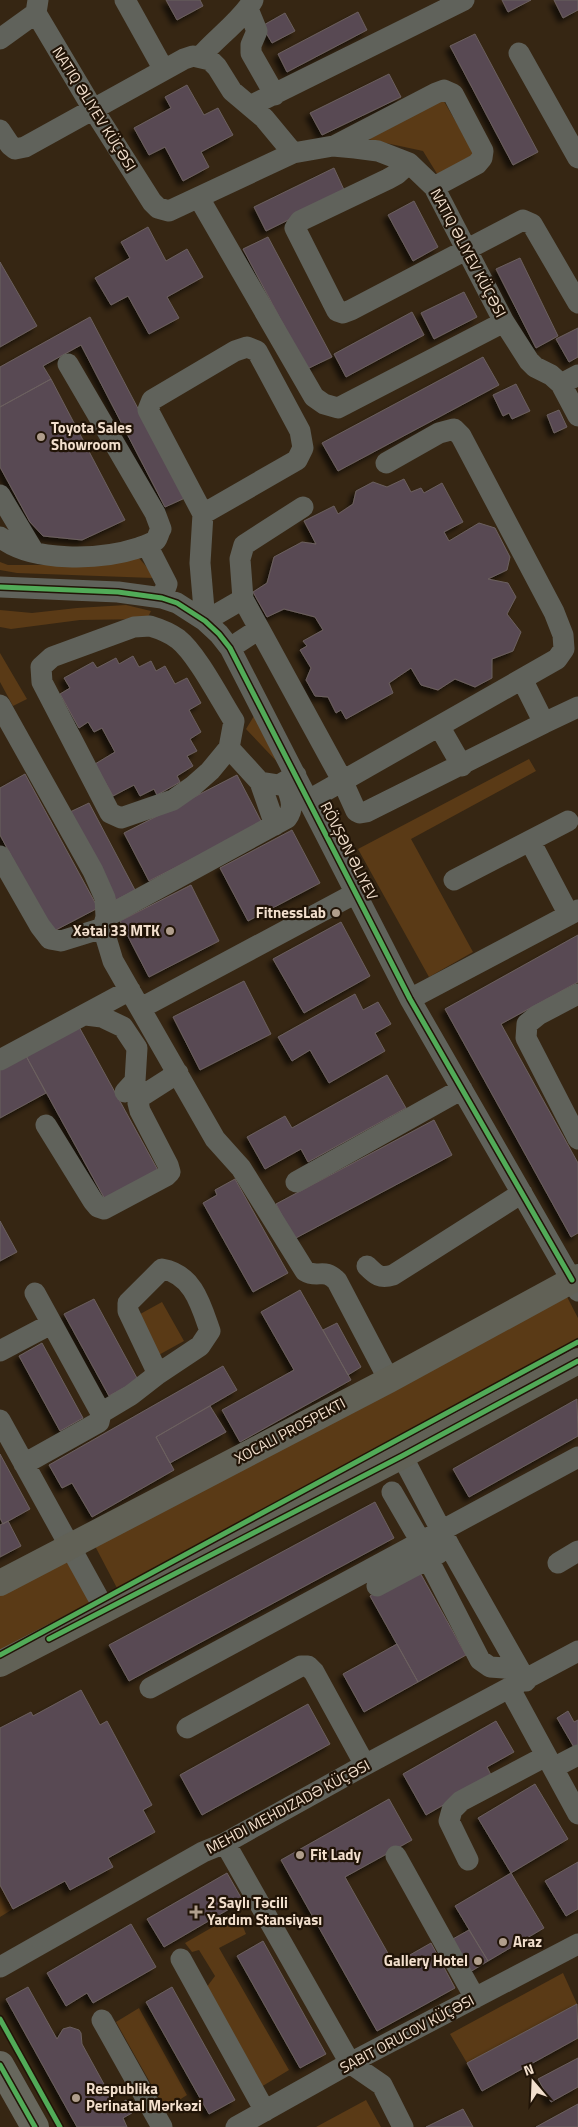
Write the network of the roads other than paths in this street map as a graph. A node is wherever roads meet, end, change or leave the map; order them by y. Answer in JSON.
{"nodes":[{"id":1,"x":125,"y":0,"type":"edge"},
{"id":2,"x":464,"y":0,"type":"edge"},
{"id":3,"x":250,"y":5,"type":"edge"},
{"id":4,"x":37,"y":6,"type":"edge"},
{"id":5,"x":0,"y":39,"type":"edge"},
{"id":6,"x":519,"y":53,"type":"dead end"},
{"id":7,"x":200,"y":57,"type":"junction"},
{"id":8,"x":164,"y":70,"type":"junction"},
{"id":9,"x":275,"y":95,"type":"junction"},
{"id":10,"x":250,"y":106,"type":"junction"},
{"id":11,"x":93,"y":109,"type":"junction"},
{"id":12,"x":0,"y":130,"type":"edge"},
{"id":13,"x":333,"y":146,"type":"junction"},
{"id":14,"x":293,"y":154,"type":"junction"},
{"id":15,"x":578,"y":158,"type":"edge"},
{"id":16,"x":409,"y":163,"type":"junction"},
{"id":17,"x":434,"y":187,"type":"junction"},
{"id":18,"x":199,"y":198,"type":"junction"},
{"id":19,"x":468,"y":249,"type":"junction"},
{"id":20,"x":578,"y":303,"type":"edge"},
{"id":21,"x":504,"y":322,"type":"junction"},
{"id":22,"x":68,"y":364,"type":"dead end"},
{"id":23,"x":570,"y":380,"type":"edge"},
{"id":24,"x":578,"y":416,"type":"edge"},
{"id":25,"x":386,"y":463,"type":"dead end"},
{"id":26,"x":0,"y":495,"type":"edge"},
{"id":27,"x":302,"y":507,"type":"dead end"},
{"id":28,"x":203,"y":514,"type":"junction"},
{"id":29,"x":0,"y":537,"type":"edge"},
{"id":30,"x":147,"y":545,"type":"junction"},
{"id":31,"x":34,"y":552,"type":"junction"},
{"id":32,"x":0,"y":587,"type":"edge"},
{"id":33,"x":162,"y":598,"type":"junction"},
{"id":34,"x":243,"y":599,"type":"junction"},
{"id":35,"x":205,"y":621,"type":"junction"},
{"id":36,"x":259,"y":629,"type":"junction"},
{"id":37,"x":230,"y":648,"type":"junction"},
{"id":38,"x":522,"y":679,"type":"junction"},
{"id":39,"x":0,"y":705,"type":"edge"},
{"id":40,"x":260,"y":707,"type":"junction"},
{"id":41,"x":578,"y":707,"type":"edge"},
{"id":42,"x":234,"y":721,"type":"junction"},
{"id":43,"x":544,"y":723,"type":"junction"},
{"id":44,"x":439,"y":726,"type":"junction"},
{"id":45,"x":229,"y":748,"type":"junction"},
{"id":46,"x":462,"y":766,"type":"junction"},
{"id":47,"x":290,"y":779,"type":"junction"},
{"id":48,"x":342,"y":780,"type":"junction"},
{"id":49,"x":260,"y":782,"type":"junction"},
{"id":50,"x":309,"y":800,"type":"junction"},
{"id":51,"x":568,"y":821,"type":"dead end"},
{"id":52,"x":275,"y":824,"type":"junction"},
{"id":53,"x":530,"y":841,"type":"junction"},
{"id":54,"x":0,"y":856,"type":"edge"},
{"id":55,"x":454,"y":880,"type":"dead end"},
{"id":56,"x":356,"y":893,"type":"junction"},
{"id":57,"x":573,"y":912,"type":"edge"},
{"id":58,"x":104,"y":923,"type":"junction"},
{"id":59,"x":130,"y":990,"type":"junction"},
{"id":60,"x":578,"y":994,"type":"edge"},
{"id":61,"x":410,"y":999,"type":"junction"},
{"id":62,"x":141,"y":1008,"type":"junction"},
{"id":63,"x":86,"y":1015,"type":"junction"},
{"id":64,"x":0,"y":1060,"type":"edge"},
{"id":65,"x":178,"y":1073,"type":"junction"},
{"id":66,"x":462,"y":1089,"type":"junction"},
{"id":67,"x":125,"y":1092,"type":"dead end"},
{"id":68,"x":46,"y":1125,"type":"dead end"},
{"id":69,"x":578,"y":1138,"type":"edge"},
{"id":70,"x":296,"y":1182,"type":"dead end"},
{"id":71,"x":522,"y":1193,"type":"junction"},
{"id":72,"x":367,"y":1266,"type":"dead end"},
{"id":73,"x":576,"y":1282,"type":"edge"},
{"id":74,"x":35,"y":1293,"type":"dead end"},
{"id":75,"x":51,"y":1324,"type":"junction"},
{"id":76,"x":0,"y":1351,"type":"edge"},
{"id":77,"x":578,"y":1361,"type":"edge"},
{"id":78,"x":158,"y":1374,"type":"junction"},
{"id":79,"x":389,"y":1380,"type":"junction"},
{"id":80,"x":101,"y":1413,"type":"junction"},
{"id":81,"x":0,"y":1420,"type":"edge"},
{"id":82,"x":402,"y":1456,"type":"junction"},
{"id":83,"x":578,"y":1457,"type":"edge"},
{"id":84,"x":24,"y":1464,"type":"junction"},
{"id":85,"x":392,"y":1492,"type":"dead end"},
{"id":86,"x":442,"y":1531,"type":"junction"},
{"id":87,"x":420,"y":1542,"type":"junction"},
{"id":88,"x":69,"y":1546,"type":"junction"},
{"id":89,"x":578,"y":1551,"type":"edge"},
{"id":90,"x":558,"y":1563,"type":"dead end"},
{"id":91,"x":0,"y":1583,"type":"edge"},
{"id":92,"x":377,"y":1586,"type":"dead end"},
{"id":93,"x":105,"y":1610,"type":"junction"},
{"id":94,"x":578,"y":1651,"type":"edge"},
{"id":95,"x":0,"y":1664,"type":"edge"},
{"id":96,"x":518,"y":1680,"type":"junction"},
{"id":97,"x":150,"y":1688,"type":"dead end"},
{"id":98,"x":187,"y":1728,"type":"dead end"},
{"id":99,"x":578,"y":1755,"type":"edge"},
{"id":100,"x":549,"y":1762,"type":"junction"},
{"id":101,"x":365,"y":1765,"type":"junction"},
{"id":102,"x":578,"y":1814,"type":"edge"},
{"id":103,"x":225,"y":1843,"type":"junction"},
{"id":104,"x":396,"y":1856,"type":"dead end"},
{"id":105,"x":468,"y":1860,"type":"dead end"},
{"id":106,"x":578,"y":1944,"type":"edge"},
{"id":107,"x":181,"y":1958,"type":"dead end"},
{"id":108,"x":0,"y":1967,"type":"edge"},
{"id":109,"x":475,"y":1998,"type":"junction"},
{"id":110,"x":102,"y":2020,"type":"dead end"},
{"id":111,"x":350,"y":2063,"type":"junction"},
{"id":112,"x":0,"y":2065,"type":"edge"},
{"id":113,"x":264,"y":2111,"type":"junction"},
{"id":114,"x":35,"y":2127,"type":"edge"},
{"id":115,"x":162,"y":2127,"type":"edge"},
{"id":116,"x":236,"y":2127,"type":"edge"},
{"id":117,"x":403,"y":2127,"type":"edge"}],
"edges":[{"from":1,"to":8,"type":"street"},
{"from":2,"to":9,"type":"street"},
{"from":3,"to":7,"type":"street"},
{"from":3,"to":9,"type":"street"},
{"from":4,"to":5,"type":"street"},
{"from":4,"to":11,"type":"street","name":"NATIQ ƏLIYEV KÜÇƏSI"},
{"from":6,"to":15,"type":"street"},
{"from":7,"to":8,"type":"street"},
{"from":7,"to":10,"type":"street"},
{"from":8,"to":11,"type":"street"},
{"from":9,"to":10,"type":"street"},
{"from":10,"to":14,"type":"street"},
{"from":11,"to":12,"type":"street"},
{"from":11,"to":18,"type":"street","name":"NATIQ ƏLIYEV KÜÇƏSI"},
{"from":13,"to":14,"type":"street","name":"NATIQ ƏLIYEV KÜÇƏSI"},
{"from":13,"to":16,"type":"street","name":"NATIQ ƏLIYEV KÜÇƏSI"},
{"from":13,"to":17,"type":"street"},
{"from":14,"to":18,"type":"street","name":"NATIQ ƏLIYEV KÜÇƏSI"},
{"from":16,"to":17,"type":"street","name":"NATIQ ƏLIYEV KÜÇƏSI"},
{"from":16,"to":19,"type":"street"},
{"from":17,"to":19,"type":"street","name":"NATIQ ƏLIYEV KÜÇƏSI"},
{"from":18,"to":21,"type":"street"},
{"from":19,"to":20,"type":"street"},
{"from":19,"to":21,"type":"street","name":"NATIQ ƏLIYEV KÜÇƏSI"},
{"from":21,"to":23,"type":"street","name":"NATIQ ƏLIYEV KÜÇƏSI"},
{"from":22,"to":30,"type":"street"},
{"from":23,"to":24,"type":"street","name":"NATIQ ƏLIYEV KÜÇƏSI"},
{"from":25,"to":38,"type":"street"},
{"from":26,"to":31,"type":"street"},
{"from":27,"to":34,"type":"street"},
{"from":28,"to":28,"type":"street"},
{"from":28,"to":35,"type":"street"},
{"from":29,"to":31,"type":"street"},
{"from":30,"to":31,"type":"street"},
{"from":30,"to":33,"type":"street"},
{"from":32,"to":33,"type":"street","name":"RÖVŞƏN ƏLIYEV"},
{"from":33,"to":35,"type":"street","name":"RÖVŞƏN ƏLIYEV"},
{"from":34,"to":35,"type":"street"},
{"from":34,"to":36,"type":"street"},
{"from":35,"to":37,"type":"street","name":"RÖVŞƏN ƏLIYEV"},
{"from":36,"to":37,"type":"street"},
{"from":36,"to":48,"type":"street"},
{"from":37,"to":40,"type":"street","name":"RÖVŞƏN ƏLIYEV"},
{"from":38,"to":43,"type":"street"},
{"from":38,"to":44,"type":"street"},
{"from":39,"to":58,"type":"street"},
{"from":40,"to":42,"type":"street"},
{"from":40,"to":47,"type":"street","name":"RÖVŞƏN ƏLIYEV"},
{"from":41,"to":43,"type":"street"},
{"from":42,"to":45,"type":"street"},
{"from":42,"to":45,"type":"street"},
{"from":43,"to":46,"type":"street"},
{"from":44,"to":46,"type":"street"},
{"from":44,"to":48,"type":"street"},
{"from":45,"to":49,"type":"street"},
{"from":46,"to":48,"type":"street"},
{"from":47,"to":49,"type":"street"},
{"from":47,"to":50,"type":"street","name":"RÖVŞƏN ƏLIYEV"},
{"from":47,"to":52,"type":"street"},
{"from":48,"to":50,"type":"street"},
{"from":49,"to":52,"type":"street"},
{"from":50,"to":56,"type":"street","name":"RÖVŞƏN ƏLIYEV"},
{"from":51,"to":53,"type":"street"},
{"from":52,"to":58,"type":"street"},
{"from":53,"to":55,"type":"street"},
{"from":53,"to":57,"type":"street"},
{"from":54,"to":58,"type":"street"},
{"from":56,"to":61,"type":"street","name":"RÖVŞƏN ƏLIYEV"},
{"from":56,"to":62,"type":"street"},
{"from":57,"to":61,"type":"street"},
{"from":58,"to":59,"type":"street"},
{"from":59,"to":62,"type":"street"},
{"from":59,"to":63,"type":"street"},
{"from":60,"to":69,"type":"street"},
{"from":61,"to":66,"type":"street","name":"RÖVŞƏN ƏLIYEV"},
{"from":62,"to":65,"type":"street"},
{"from":63,"to":64,"type":"street"},
{"from":63,"to":67,"type":"street"},
{"from":65,"to":68,"type":"street"},
{"from":65,"to":79,"type":"street"},
{"from":66,"to":70,"type":"street"},
{"from":66,"to":71,"type":"street","name":"RÖVŞƏN ƏLIYEV"},
{"from":71,"to":72,"type":"street"},
{"from":71,"to":73,"type":"street","name":"RÖVŞƏN ƏLIYEV"},
{"from":73,"to":79,"type":"main road"},
{"from":74,"to":75,"type":"street"},
{"from":75,"to":76,"type":"street"},
{"from":75,"to":80,"type":"street"},
{"from":77,"to":82,"type":"main road"},
{"from":78,"to":78,"type":"street"},
{"from":78,"to":80,"type":"street"},
{"from":79,"to":88,"type":"main road"},
{"from":80,"to":84,"type":"street"},
{"from":81,"to":84,"type":"street"},
{"from":82,"to":86,"type":"street"},
{"from":82,"to":93,"type":"main road"},
{"from":83,"to":86,"type":"street"},
{"from":84,"to":88,"type":"street"},
{"from":85,"to":87,"type":"street"},
{"from":86,"to":87,"type":"street"},
{"from":86,"to":96,"type":"street"},
{"from":87,"to":92,"type":"street"},
{"from":87,"to":96,"type":"street"},
{"from":87,"to":97,"type":"street"},
{"from":88,"to":91,"type":"main road"},
{"from":88,"to":93,"type":"street"},
{"from":89,"to":90,"type":"street"},
{"from":93,"to":95,"type":"main road"},
{"from":94,"to":96,"type":"street","name":"MEHDI MEHDIZADƏ KÜÇƏSI"},
{"from":96,"to":100,"type":"street"},
{"from":96,"to":101,"type":"street","name":"MEHDI MEHDIZADƏ KÜÇƏSI"},
{"from":98,"to":101,"type":"street"},
{"from":99,"to":100,"type":"street"},
{"from":100,"to":102,"type":"street"},
{"from":100,"to":105,"type":"street"},
{"from":101,"to":103,"type":"street","name":"MEHDI MEHDIZADƏ KÜÇƏSI"},
{"from":103,"to":108,"type":"street","name":"MEHDI MEHDIZADƏ KÜÇƏSI"},
{"from":103,"to":111,"type":"street"},
{"from":104,"to":109,"type":"street"},
{"from":106,"to":109,"type":"street","name":"SABIT ORUCOV KÜÇƏSI"},
{"from":107,"to":113,"type":"street"},
{"from":109,"to":111,"type":"street","name":"SABIT ORUCOV KÜÇƏSI"},
{"from":110,"to":115,"type":"street"},
{"from":111,"to":113,"type":"street","name":"SABIT ORUCOV KÜÇƏSI"},
{"from":111,"to":117,"type":"street"},
{"from":112,"to":114,"type":"highway"},
{"from":113,"to":116,"type":"street","name":"SABIT ORUCOV KÜÇƏSI"}]}
